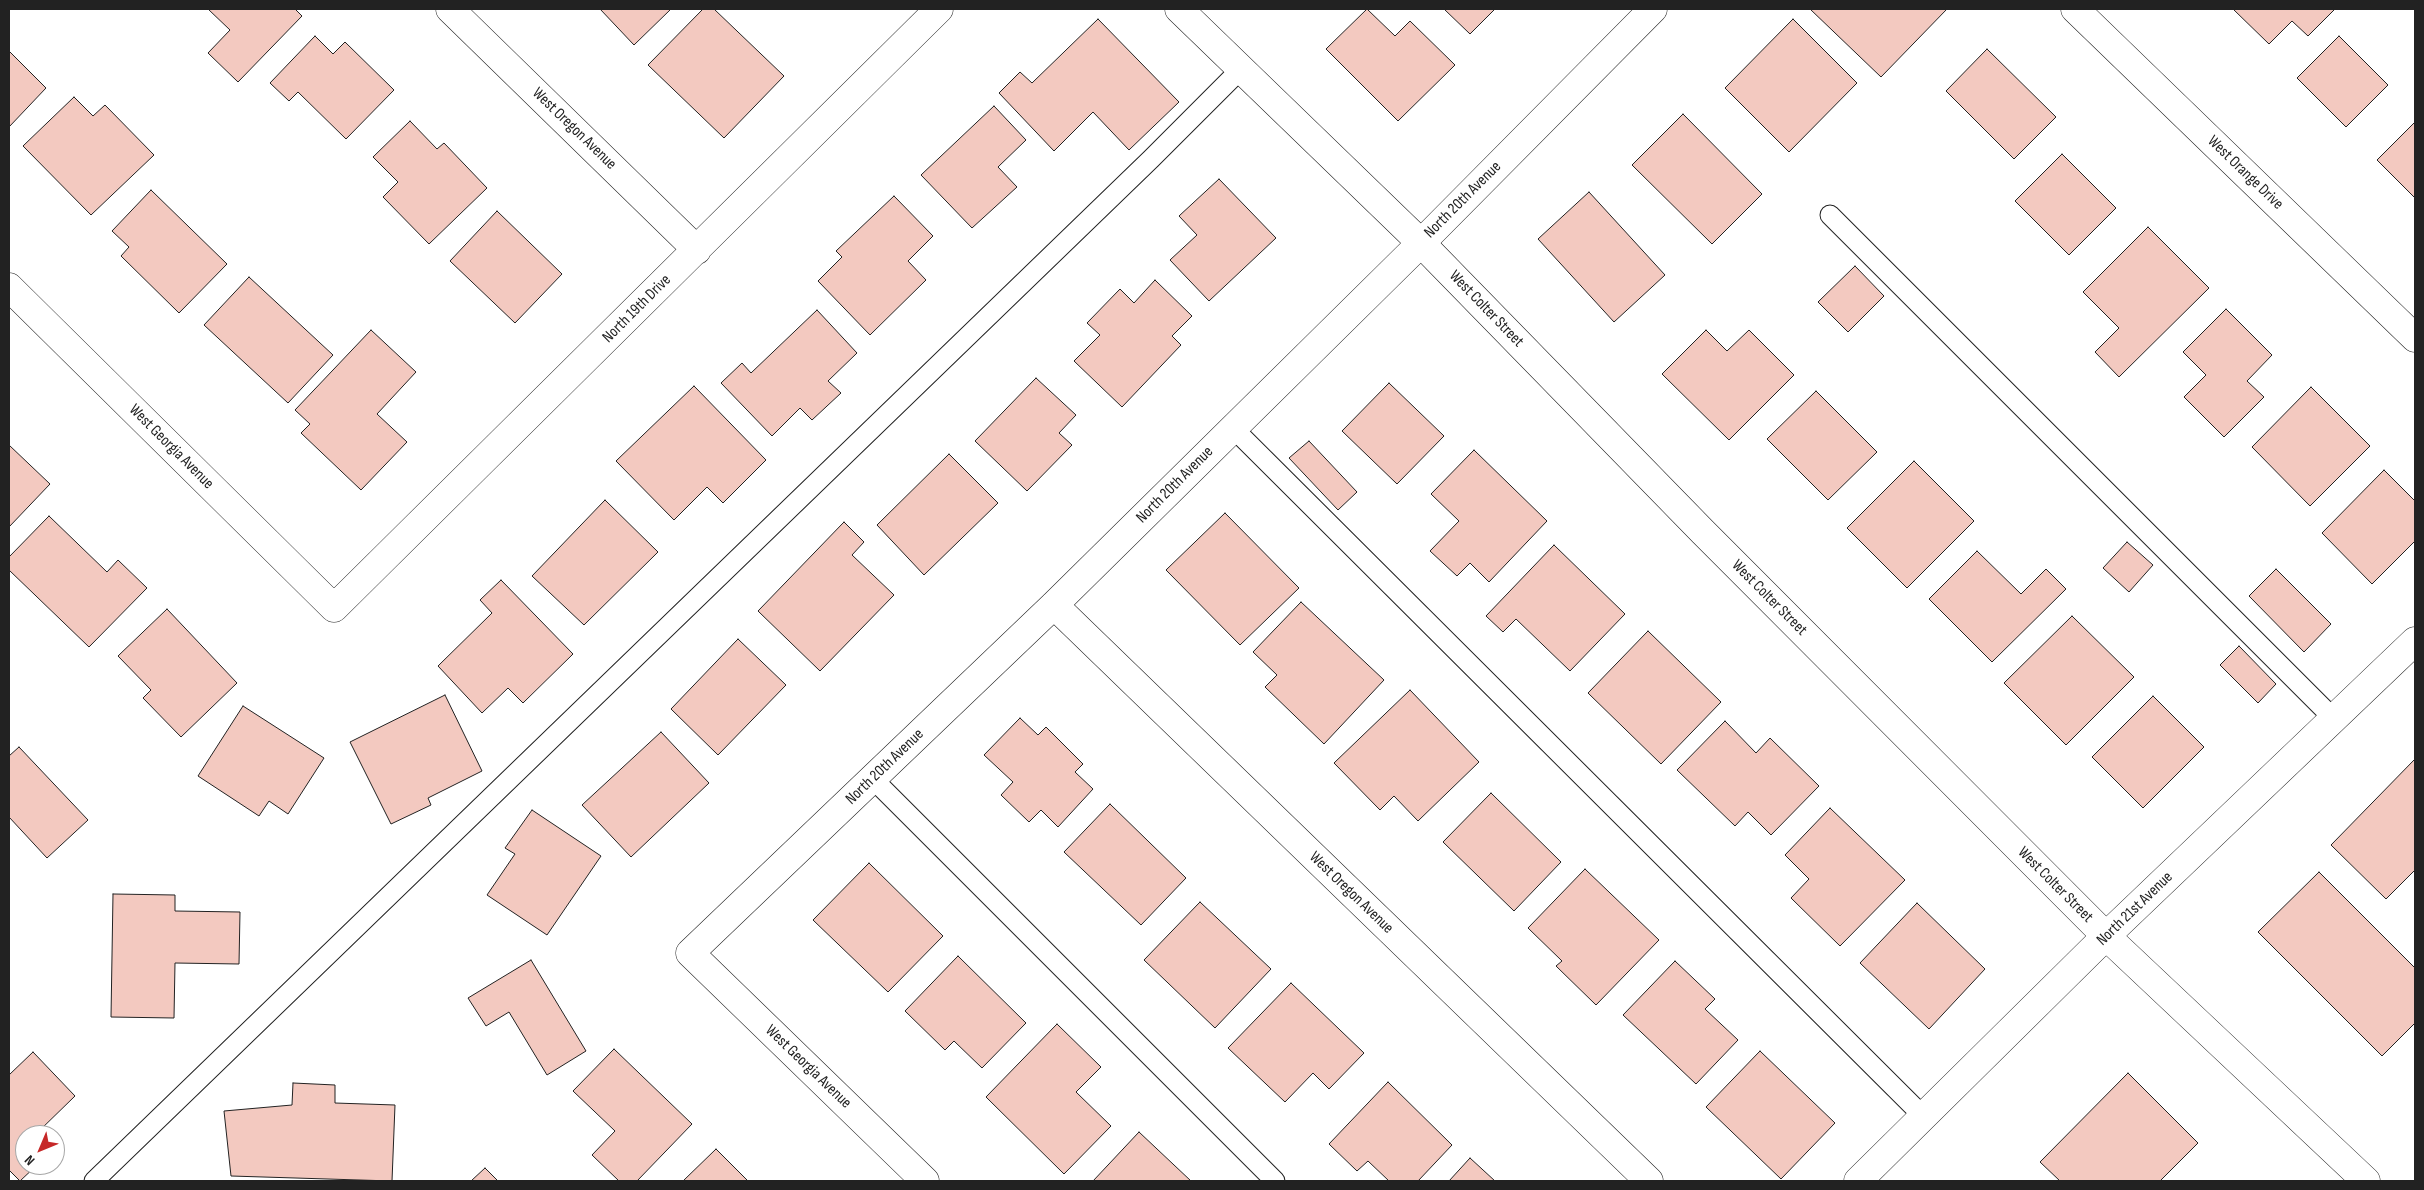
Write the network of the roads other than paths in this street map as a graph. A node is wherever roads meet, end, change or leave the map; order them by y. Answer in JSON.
{"nodes":[{"id":1,"x":450,"y":9,"type":"edge"},
{"id":2,"x":939,"y":9,"type":"edge"},
{"id":3,"x":1179,"y":9,"type":"edge"},
{"id":4,"x":1653,"y":9,"type":"edge"},
{"id":5,"x":2075,"y":9,"type":"edge"},
{"id":6,"x":1242,"y":69,"type":"junction"},
{"id":7,"x":1830,"y":215,"type":"dead end"},
{"id":8,"x":1421,"y":243,"type":"junction"},
{"id":9,"x":697,"y":250,"type":"junction"},
{"id":10,"x":9,"y":287,"type":"edge"},
{"id":11,"x":2415,"y":338,"type":"edge"},
{"id":12,"x":1233,"y":428,"type":"junction"},
{"id":13,"x":1054,"y":605,"type":"junction"},
{"id":14,"x":334,"y":608,"type":"joint"},
{"id":15,"x":2415,"y":641,"type":"edge"},
{"id":16,"x":2334,"y":718,"type":"junction"},
{"id":17,"x":873,"y":778,"type":"junction"},
{"id":18,"x":2106,"y":936,"type":"junction"},
{"id":19,"x":690,"y":953,"type":"joint"},
{"id":20,"x":1924,"y":1117,"type":"junction"},
{"id":21,"x":94,"y":1181,"type":"edge"},
{"id":22,"x":925,"y":1181,"type":"edge"},
{"id":23,"x":1275,"y":1181,"type":"edge"},
{"id":24,"x":1649,"y":1181,"type":"edge"},
{"id":25,"x":1858,"y":1181,"type":"edge"},
{"id":26,"x":2366,"y":1181,"type":"edge"}],
"edges":[{"from":1,"to":9,"type":"street","name":"West Oregon Avenue"},
{"from":2,"to":9,"type":"street","name":"North 19th Drive"},
{"from":3,"to":6,"type":"street","name":"West Colter Street"},
{"from":4,"to":8,"type":"street","name":"North 20th Avenue"},
{"from":5,"to":11,"type":"street","name":"West Orange Drive"},
{"from":6,"to":8,"type":"street","name":"West Colter Street"},
{"from":6,"to":21,"type":"lane"},
{"from":7,"to":16,"type":"lane"},
{"from":8,"to":12,"type":"street","name":"North 20th Avenue"},
{"from":8,"to":18,"type":"street","name":"West Colter Street"},
{"from":9,"to":14,"type":"street","name":"North 19th Drive"},
{"from":10,"to":14,"type":"street","name":"West Georgia Avenue"},
{"from":12,"to":13,"type":"street","name":"North 20th Avenue"},
{"from":12,"to":20,"type":"lane"},
{"from":13,"to":17,"type":"street","name":"North 20th Avenue"},
{"from":13,"to":24,"type":"street","name":"West Oregon Avenue"},
{"from":15,"to":16,"type":"street","name":"North 21st Avenue"},
{"from":16,"to":18,"type":"street","name":"North 21st Avenue"},
{"from":17,"to":19,"type":"street","name":"North 20th Avenue"},
{"from":17,"to":23,"type":"lane"},
{"from":18,"to":20,"type":"street","name":"North 21st Avenue"},
{"from":18,"to":26,"type":"street","name":"West Colter Street"},
{"from":19,"to":22,"type":"street","name":"West Georgia Avenue"},
{"from":20,"to":25,"type":"street","name":"North 21st Avenue"}]}
